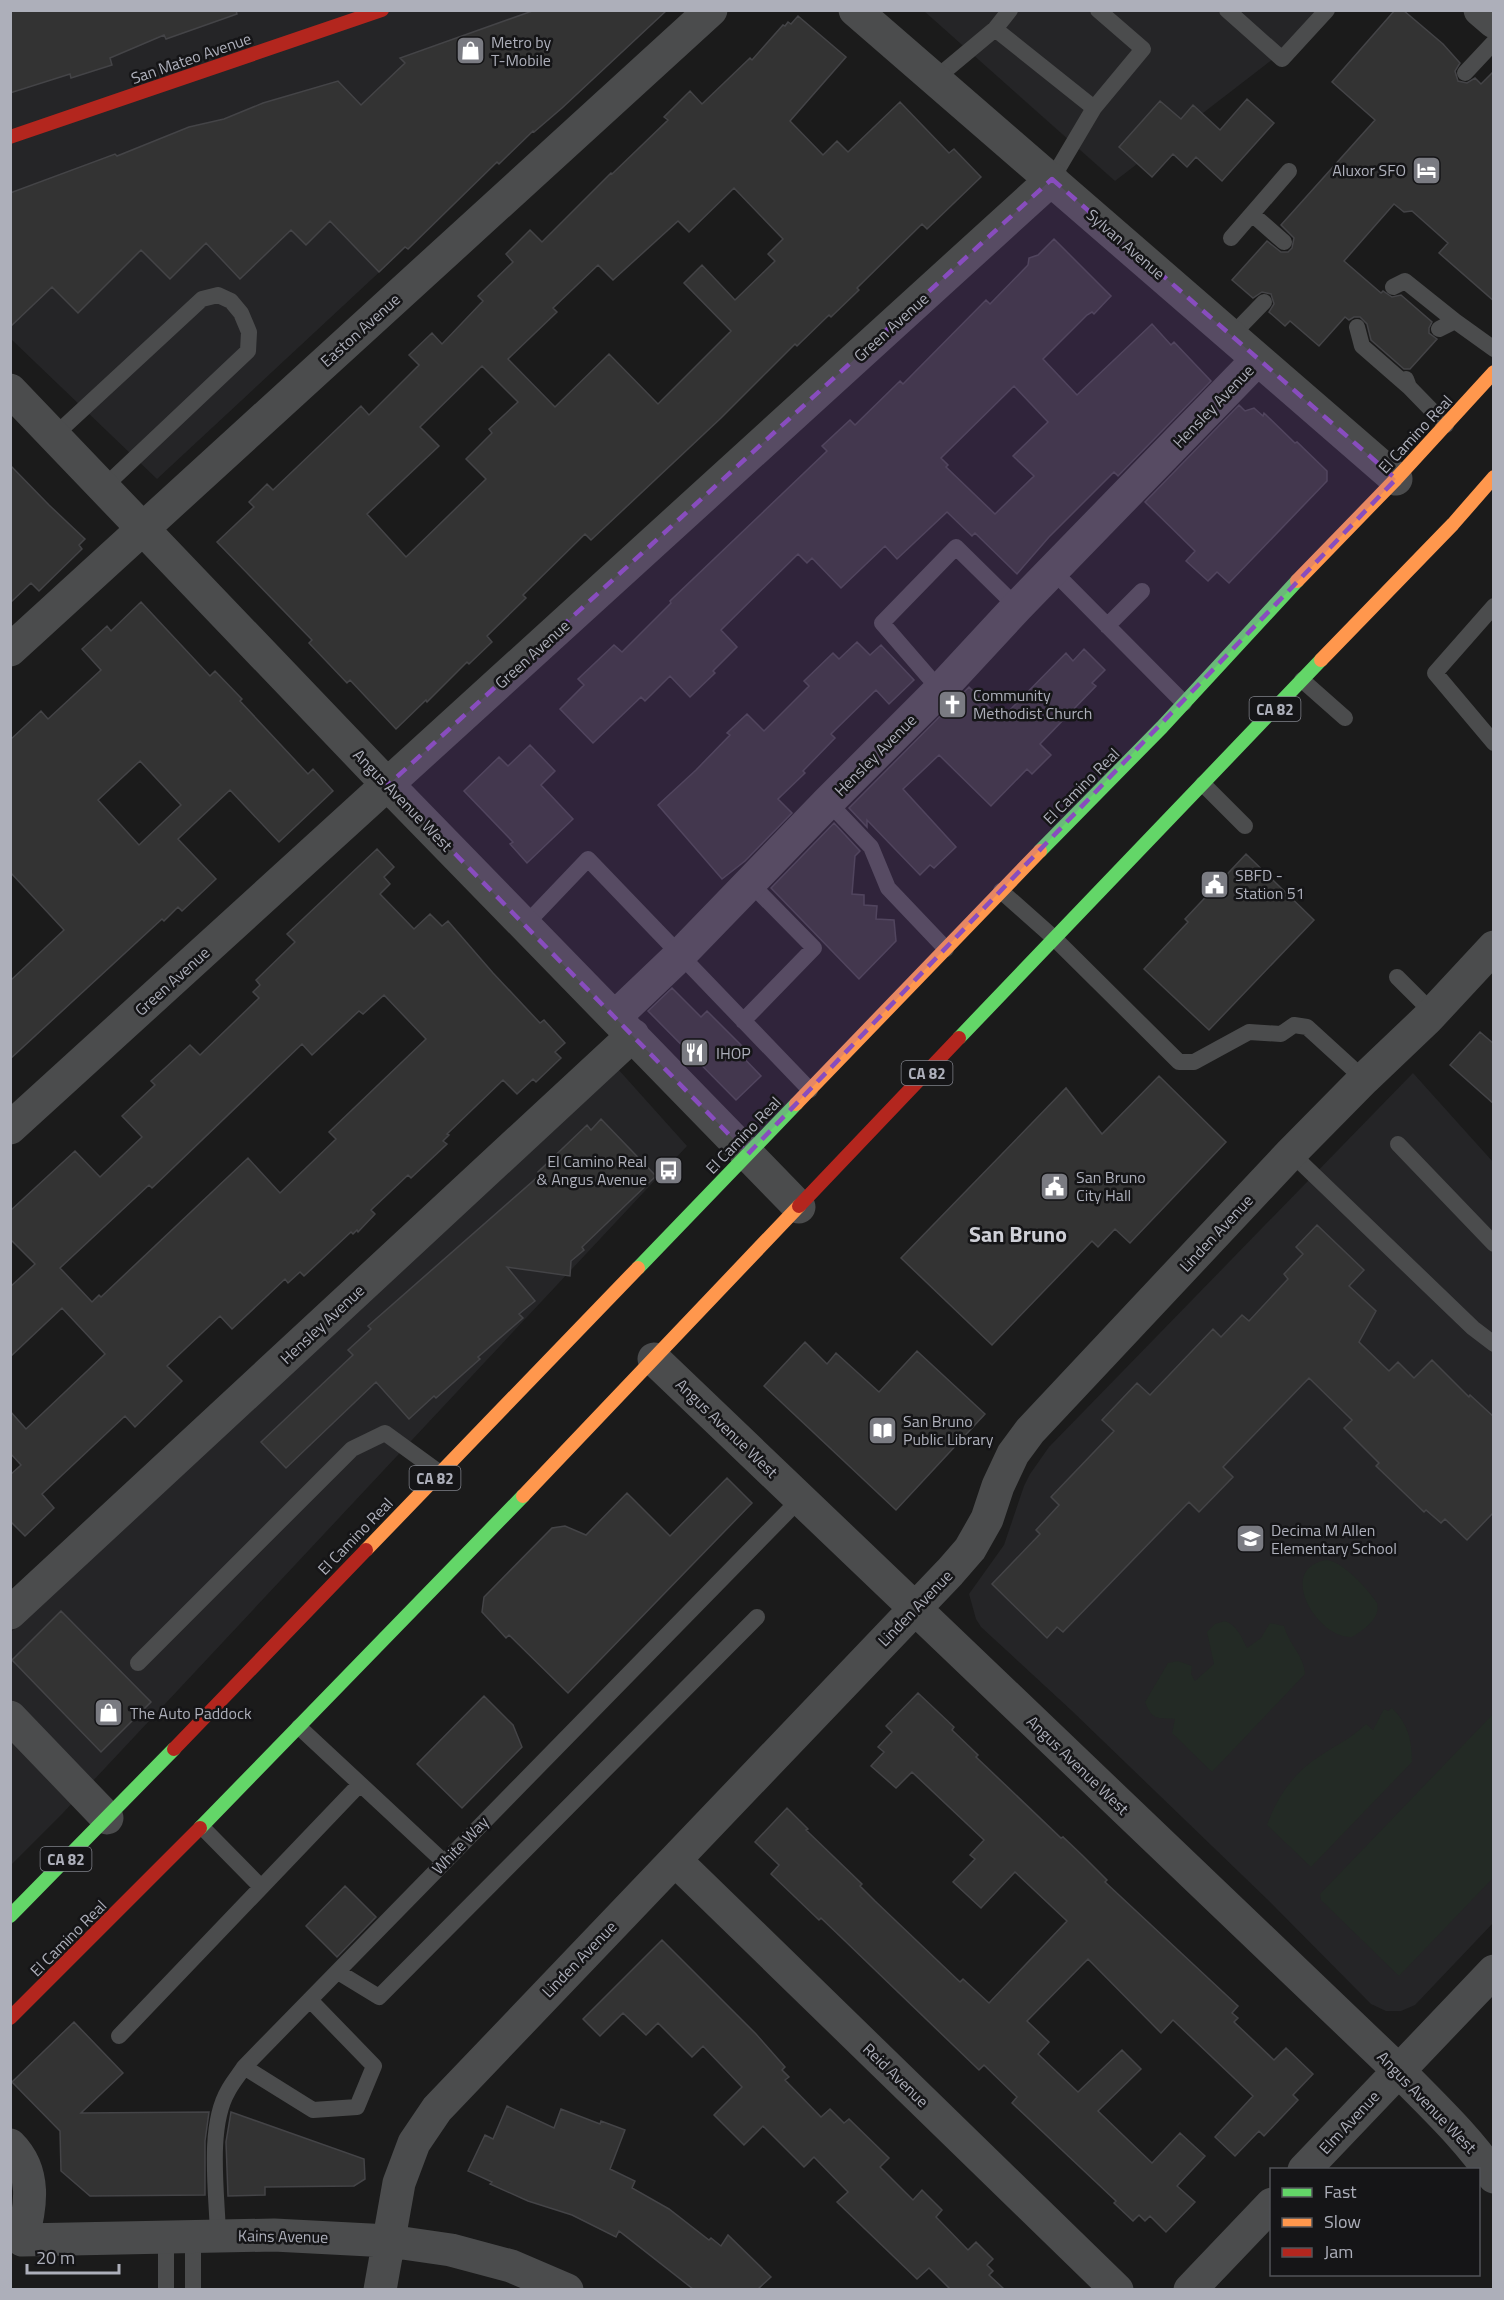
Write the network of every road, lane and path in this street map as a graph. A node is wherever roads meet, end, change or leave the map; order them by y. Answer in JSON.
{"nodes":[{"id":1,"x":382,"y":10,"type":"edge"},
{"id":2,"x":711,"y":10,"type":"edge"},
{"id":3,"x":855,"y":10,"type":"edge"},
{"id":4,"x":1010,"y":10,"type":"edge"},
{"id":5,"x":1098,"y":10,"type":"edge"},
{"id":6,"x":1227,"y":10,"type":"edge"},
{"id":7,"x":1328,"y":10,"type":"edge"},
{"id":8,"x":1480,"y":10,"type":"edge"},
{"id":9,"x":1494,"y":22,"type":"edge"},
{"id":10,"x":995,"y":29,"type":"junction"},
{"id":11,"x":1494,"y":42,"type":"edge"},
{"id":12,"x":1465,"y":73,"type":"dead end"},
{"id":13,"x":935,"y":79,"type":"junction"},
{"id":14,"x":1094,"y":108,"type":"junction"},
{"id":15,"x":10,"y":137,"type":"edge"},
{"id":16,"x":1289,"y":171,"type":"dead end"},
{"id":17,"x":1052,"y":179,"type":"junction"},
{"id":18,"x":1252,"y":214,"type":"junction"},
{"id":19,"x":1231,"y":238,"type":"dead end"},
{"id":20,"x":1284,"y":242,"type":"dead end"},
{"id":21,"x":1393,"y":287,"type":"dead end"},
{"id":22,"x":1264,"y":302,"type":"dead end"},
{"id":23,"x":1455,"y":321,"type":"junction"},
{"id":24,"x":1357,"y":327,"type":"dead end"},
{"id":25,"x":1439,"y":329,"type":"dead end"},
{"id":26,"x":1231,"y":336,"type":"junction"},
{"id":27,"x":1380,"y":348,"type":"dead end"},
{"id":28,"x":1494,"y":349,"type":"edge"},
{"id":29,"x":1257,"y":360,"type":"junction"},
{"id":30,"x":1385,"y":366,"type":"junction"},
{"id":31,"x":1403,"y":370,"type":"dead end"},
{"id":32,"x":1494,"y":372,"type":"edge"},
{"id":33,"x":1409,"y":387,"type":"junction"},
{"id":34,"x":10,"y":390,"type":"edge"},
{"id":35,"x":1446,"y":425,"type":"junction"},
{"id":36,"x":55,"y":435,"type":"junction"},
{"id":37,"x":1494,"y":477,"type":"edge"},
{"id":38,"x":1396,"y":479,"type":"junction"},
{"id":39,"x":104,"y":487,"type":"junction"},
{"id":40,"x":143,"y":528,"type":"junction"},
{"id":41,"x":1054,"y":572,"type":"junction"},
{"id":42,"x":1142,"y":591,"type":"dead end"},
{"id":43,"x":1494,"y":606,"type":"edge"},
{"id":44,"x":1017,"y":607,"type":"junction"},
{"id":45,"x":1107,"y":626,"type":"junction"},
{"id":46,"x":10,"y":650,"type":"edge"},
{"id":47,"x":1302,"y":680,"type":"junction"},
{"id":48,"x":940,"y":690,"type":"junction"},
{"id":49,"x":1184,"y":703,"type":"junction"},
{"id":50,"x":1345,"y":718,"type":"dead end"},
{"id":51,"x":1494,"y":743,"type":"edge"},
{"id":52,"x":1203,"y":783,"type":"junction"},
{"id":53,"x":388,"y":785,"type":"junction"},
{"id":54,"x":828,"y":802,"type":"junction"},
{"id":55,"x":1245,"y":826,"type":"dead end"},
{"id":56,"x":749,"y":882,"type":"junction"},
{"id":57,"x":1001,"y":891,"type":"junction"},
{"id":58,"x":525,"y":925,"type":"junction"},
{"id":59,"x":1054,"y":938,"type":"junction"},
{"id":60,"x":1494,"y":947,"type":"edge"},
{"id":61,"x":946,"y":949,"type":"junction"},
{"id":62,"x":680,"y":955,"type":"junction"},
{"id":63,"x":1397,"y":977,"type":"dead end"},
{"id":64,"x":1433,"y":1013,"type":"junction"},
{"id":65,"x":743,"y":1021,"type":"junction"},
{"id":66,"x":624,"y":1026,"type":"junction"},
{"id":67,"x":1364,"y":1079,"type":"junction"},
{"id":68,"x":810,"y":1090,"type":"junction"},
{"id":69,"x":10,"y":1128,"type":"edge"},
{"id":70,"x":1398,"y":1144,"type":"dead end"},
{"id":71,"x":1291,"y":1153,"type":"junction"},
{"id":72,"x":748,"y":1154,"type":"junction"},
{"id":73,"x":799,"y":1207,"type":"junction"},
{"id":74,"x":1494,"y":1244,"type":"edge"},
{"id":75,"x":1491,"y":1336,"type":"edge"},
{"id":76,"x":654,"y":1359,"type":"junction"},
{"id":77,"x":440,"y":1473,"type":"junction"},
{"id":78,"x":800,"y":1499,"type":"junction"},
{"id":79,"x":915,"y":1609,"type":"junction"},
{"id":80,"x":10,"y":1613,"type":"edge"},
{"id":81,"x":757,"y":1617,"type":"dead end"},
{"id":82,"x":138,"y":1663,"type":"dead end"},
{"id":83,"x":10,"y":1717,"type":"edge"},
{"id":84,"x":299,"y":1727,"type":"junction"},
{"id":85,"x":360,"y":1784,"type":"junction"},
{"id":86,"x":107,"y":1818,"type":"junction"},
{"id":87,"x":202,"y":1827,"type":"junction"},
{"id":88,"x":675,"y":1860,"type":"junction"},
{"id":89,"x":444,"y":1862,"type":"junction"},
{"id":90,"x":261,"y":1887,"type":"junction"},
{"id":91,"x":10,"y":1916,"type":"edge"},
{"id":92,"x":1494,"y":1971,"type":"edge"},
{"id":93,"x":338,"y":1972,"type":"junction"},
{"id":94,"x":310,"y":2000,"type":"junction"},
{"id":95,"x":10,"y":2018,"type":"edge"},
{"id":96,"x":119,"y":2036,"type":"dead end"},
{"id":97,"x":244,"y":2067,"type":"junction"},
{"id":98,"x":1398,"y":2070,"type":"junction"},
{"id":99,"x":10,"y":2145,"type":"edge"},
{"id":100,"x":1305,"y":2168,"type":"edge"},
{"id":101,"x":1494,"y":2177,"type":"edge"},
{"id":102,"x":1270,"y":2206,"type":"edge"},
{"id":103,"x":192,"y":2236,"type":"junction"},
{"id":104,"x":389,"y":2241,"type":"junction"},
{"id":105,"x":16,"y":2246,"type":"edge"},
{"id":106,"x":166,"y":2289,"type":"edge"},
{"id":107,"x":193,"y":2289,"type":"edge"},
{"id":108,"x":380,"y":2289,"type":"edge"},
{"id":109,"x":567,"y":2289,"type":"edge"},
{"id":110,"x":1118,"y":2289,"type":"edge"},
{"id":111,"x":1191,"y":2289,"type":"edge"}],
"edges":[{"from":1,"to":15,"type":"main road","name":"San Mateo Avenue"},
{"from":2,"to":40,"type":"street","name":"Easton Avenue"},
{"from":3,"to":13,"type":"street","name":"Sylvan Avenue"},
{"from":4,"to":10,"type":"lane"},
{"from":5,"to":14,"type":"lane"},
{"from":6,"to":7,"type":"lane"},
{"from":8,"to":9,"type":"street"},
{"from":10,"to":13,"type":"lane"},
{"from":10,"to":14,"type":"lane"},
{"from":11,"to":12,"type":"lane"},
{"from":13,"to":17,"type":"street","name":"Sylvan Avenue"},
{"from":14,"to":17,"type":"lane"},
{"from":16,"to":18,"type":"lane"},
{"from":17,"to":26,"type":"street","name":"Sylvan Avenue"},
{"from":17,"to":53,"type":"street","name":"Green Avenue"},
{"from":18,"to":19,"type":"lane"},
{"from":18,"to":20,"type":"lane"},
{"from":21,"to":23,"type":"lane"},
{"from":22,"to":26,"type":"lane"},
{"from":23,"to":25,"type":"lane"},
{"from":23,"to":28,"type":"lane"},
{"from":24,"to":30,"type":"lane"},
{"from":26,"to":29,"type":"street","name":"Sylvan Avenue"},
{"from":27,"to":30,"type":"lane"},
{"from":29,"to":38,"type":"street","name":"Sylvan Avenue"},
{"from":29,"to":41,"type":"street","name":"Hensley Avenue"},
{"from":30,"to":33,"type":"lane"},
{"from":31,"to":33,"type":"lane"},
{"from":32,"to":35,"type":"main road","name":"El Camino Real","number":"CA 82"},
{"from":33,"to":35,"type":"lane"},
{"from":34,"to":36,"type":"street","name":"Angus Avenue West"},
{"from":35,"to":38,"type":"main road","name":"El Camino Real","number":"CA 82"},
{"from":36,"to":39,"type":"street","name":"Angus Avenue West"},
{"from":36,"to":39,"type":"lane"},
{"from":37,"to":47,"type":"main road","name":"El Camino Real","number":"CA 82"},
{"from":38,"to":49,"type":"main road","name":"El Camino Real","number":"CA 82"},
{"from":39,"to":40,"type":"street","name":"Angus Avenue West"},
{"from":40,"to":46,"type":"street","name":"Easton Avenue"},
{"from":40,"to":53,"type":"street","name":"Angus Avenue West"},
{"from":41,"to":44,"type":"street","name":"Hensley Avenue"},
{"from":41,"to":45,"type":"lane"},
{"from":42,"to":45,"type":"lane"},
{"from":43,"to":51,"type":"lane"},
{"from":44,"to":48,"type":"street","name":"Hensley Avenue"},
{"from":44,"to":48,"type":"lane"},
{"from":45,"to":49,"type":"lane"},
{"from":47,"to":50,"type":"lane"},
{"from":47,"to":52,"type":"main road","name":"El Camino Real","number":"CA 82"},
{"from":48,"to":54,"type":"street","name":"Hensley Avenue"},
{"from":49,"to":57,"type":"main road","name":"El Camino Real","number":"CA 82"},
{"from":52,"to":55,"type":"lane"},
{"from":52,"to":59,"type":"main road","name":"El Camino Real","number":"CA 82"},
{"from":53,"to":58,"type":"street","name":"Angus Avenue West"},
{"from":53,"to":69,"type":"street","name":"Green Avenue"},
{"from":54,"to":56,"type":"street","name":"Hensley Avenue"},
{"from":54,"to":61,"type":"lane"},
{"from":56,"to":62,"type":"street","name":"Hensley Avenue"},
{"from":56,"to":65,"type":"lane"},
{"from":57,"to":59,"type":"lane"},
{"from":57,"to":61,"type":"main road","name":"El Camino Real","number":"CA 82"},
{"from":58,"to":62,"type":"lane"},
{"from":58,"to":66,"type":"street","name":"Angus Avenue West"},
{"from":59,"to":67,"type":"lane"},
{"from":59,"to":73,"type":"main road","name":"El Camino Real","number":"CA 82"},
{"from":60,"to":64,"type":"street","name":"Linden Avenue"},
{"from":61,"to":68,"type":"main road","name":"El Camino Real","number":"CA 82"},
{"from":62,"to":65,"type":"lane"},
{"from":62,"to":66,"type":"street","name":"Hensley Avenue"},
{"from":63,"to":64,"type":"lane"},
{"from":64,"to":67,"type":"street","name":"Linden Avenue"},
{"from":65,"to":68,"type":"lane"},
{"from":66,"to":72,"type":"street","name":"Angus Avenue West"},
{"from":66,"to":80,"type":"street","name":"Hensley Avenue"},
{"from":67,"to":71,"type":"street","name":"Linden Avenue"},
{"from":68,"to":72,"type":"main road","name":"El Camino Real","number":"CA 82"},
{"from":70,"to":74,"type":"lane"},
{"from":71,"to":75,"type":"lane"},
{"from":71,"to":79,"type":"street","name":"Linden Avenue"},
{"from":72,"to":73,"type":"street","name":"Angus Avenue West"},
{"from":72,"to":77,"type":"main road","name":"El Camino Real","number":"CA 82"},
{"from":73,"to":76,"type":"main road","name":"El Camino Real","number":"CA 82"},
{"from":76,"to":78,"type":"street","name":"Angus Avenue West"},
{"from":76,"to":84,"type":"main road","name":"El Camino Real","number":"CA 82"},
{"from":77,"to":82,"type":"lane"},
{"from":77,"to":86,"type":"main road","name":"El Camino Real","number":"CA 82"},
{"from":78,"to":79,"type":"street","name":"Angus Avenue West"},
{"from":78,"to":89,"type":"lane","name":"White Way"},
{"from":79,"to":88,"type":"street","name":"Linden Avenue"},
{"from":79,"to":98,"type":"street","name":"Angus Avenue West"},
{"from":81,"to":93,"type":"lane"},
{"from":83,"to":86,"type":"street"},
{"from":84,"to":85,"type":"lane"},
{"from":84,"to":87,"type":"main road","name":"El Camino Real","number":"CA 82"},
{"from":85,"to":89,"type":"lane"},
{"from":85,"to":90,"type":"lane"},
{"from":86,"to":91,"type":"main road","name":"El Camino Real","number":"CA 82"},
{"from":87,"to":90,"type":"lane"},
{"from":87,"to":95,"type":"main road","name":"El Camino Real","number":"CA 82"},
{"from":88,"to":104,"type":"street","name":"Linden Avenue"},
{"from":88,"to":110,"type":"street","name":"Reid Avenue"},
{"from":89,"to":93,"type":"lane","name":"White Way"},
{"from":90,"to":96,"type":"lane"},
{"from":92,"to":98,"type":"street","name":"Elm Avenue"},
{"from":93,"to":94,"type":"lane","name":"White Way"},
{"from":94,"to":97,"type":"lane","name":"White Way"},
{"from":94,"to":97,"type":"lane"},
{"from":97,"to":103,"type":"lane","name":"White Way"},
{"from":98,"to":100,"type":"street","name":"Elm Avenue"},
{"from":98,"to":101,"type":"street","name":"Angus Avenue West"},
{"from":99,"to":105,"type":"street","name":"Kains Avenue"},
{"from":102,"to":111,"type":"street"},
{"from":103,"to":104,"type":"street","name":"Kains Avenue"},
{"from":103,"to":105,"type":"street","name":"Kains Avenue"},
{"from":103,"to":106,"type":"lane","name":"White Way"},
{"from":103,"to":107,"type":"lane"},
{"from":104,"to":108,"type":"street","name":"Linden Avenue"},
{"from":104,"to":109,"type":"street","name":"Kains Avenue"}]}
